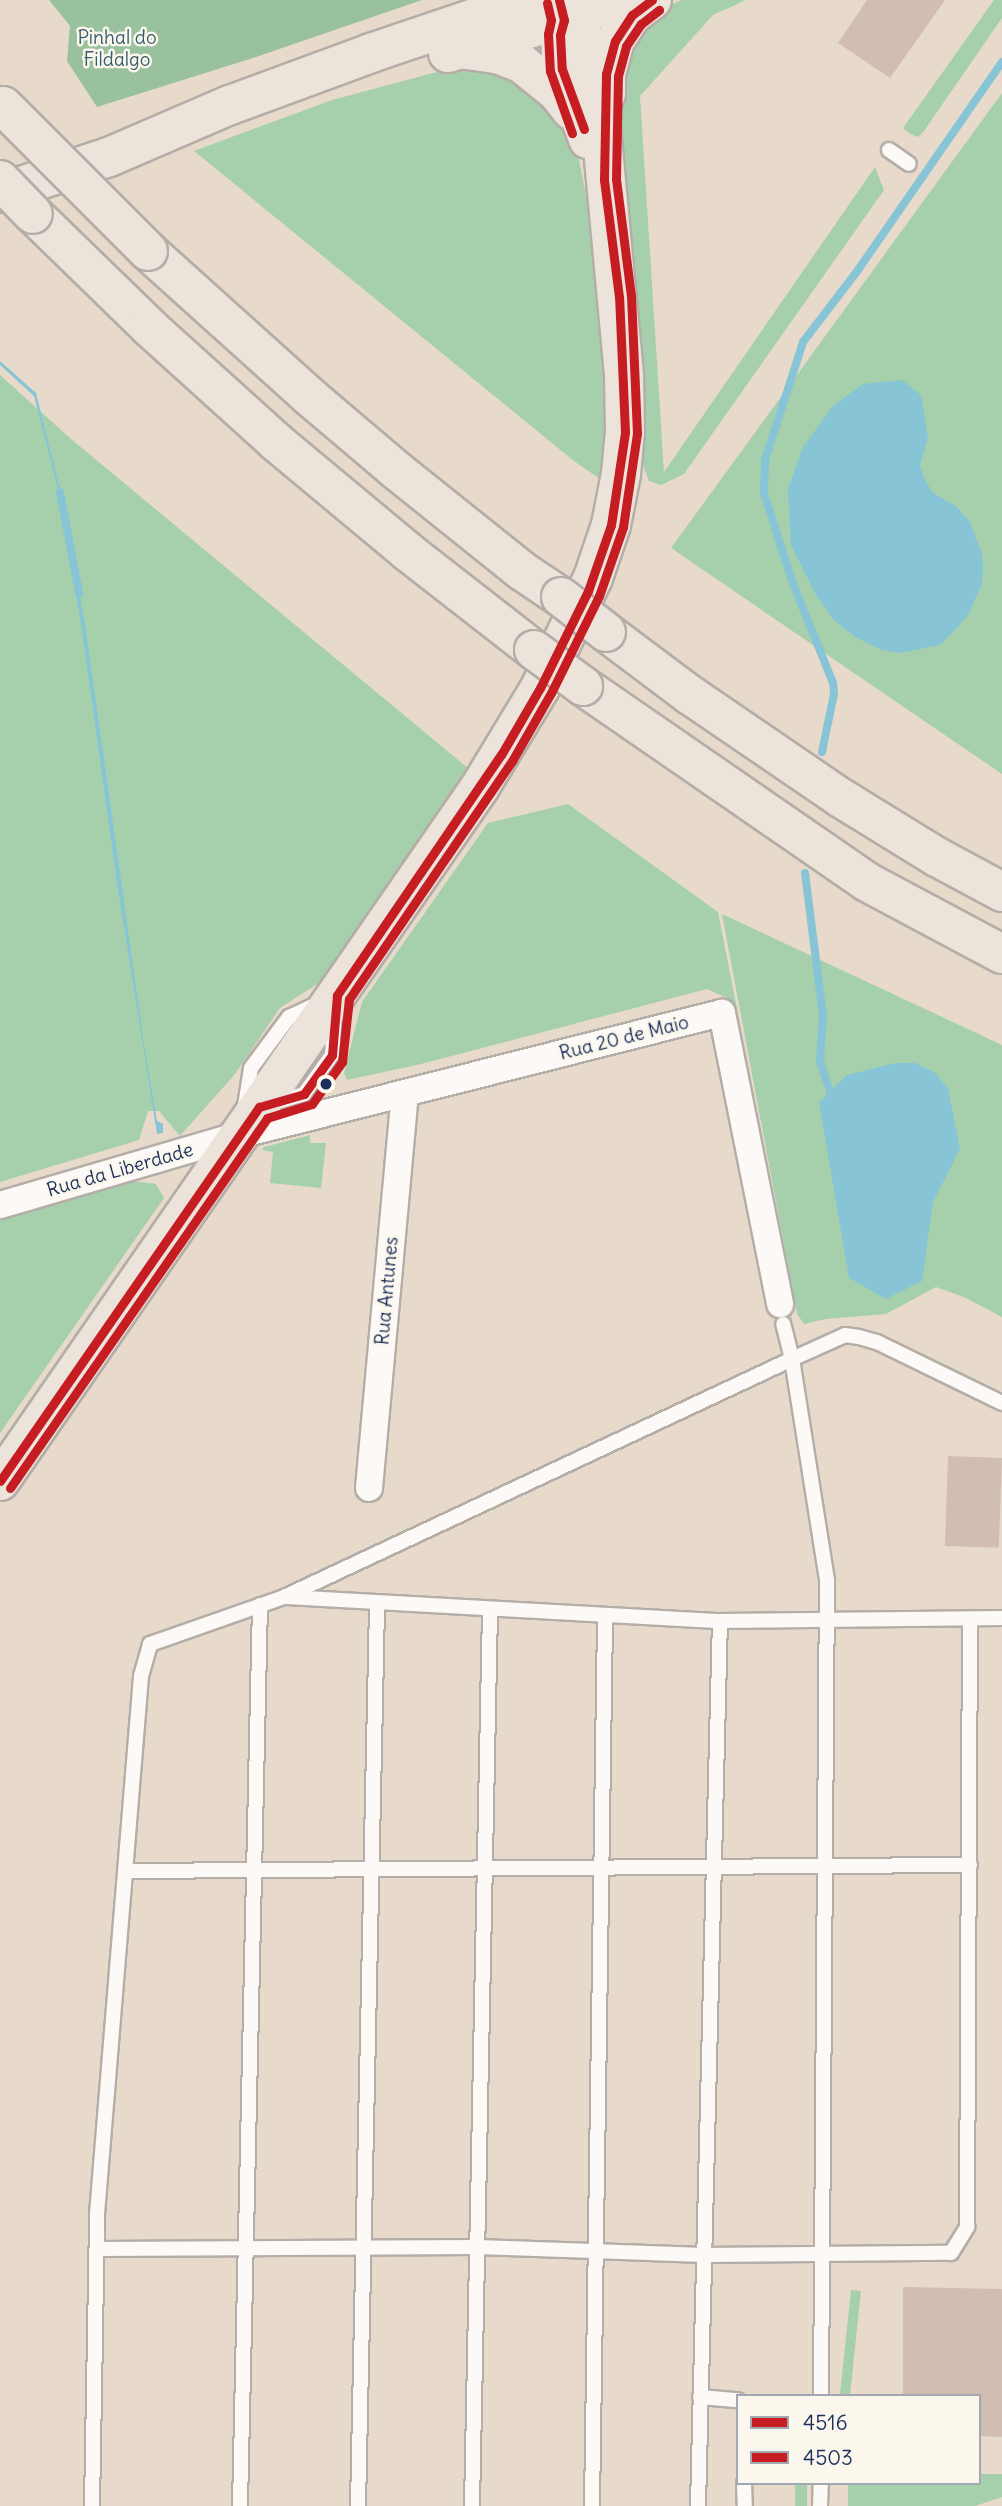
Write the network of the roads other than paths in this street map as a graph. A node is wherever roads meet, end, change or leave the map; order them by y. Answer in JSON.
{"nodes":[{"id":1,"x":528,"y":0,"type":"edge"},
{"id":2,"x":627,"y":0,"type":"edge"},
{"id":3,"x":652,"y":0,"type":"edge"},
{"id":4,"x":561,"y":10,"type":"edge"},
{"id":5,"x":461,"y":49,"type":"junction"},
{"id":6,"x":2,"y":104,"type":"edge"},
{"id":7,"x":581,"y":122,"type":"junction"},
{"id":8,"x":155,"y":139,"type":"junction"},
{"id":9,"x":889,"y":150,"type":"dead end"},
{"id":10,"x":909,"y":164,"type":"dead end"},
{"id":11,"x":0,"y":180,"type":"edge"},
{"id":12,"x":604,"y":180,"type":"junction"},
{"id":13,"x":0,"y":193,"type":"edge"},
{"id":14,"x":1002,"y":892,"type":"edge"},
{"id":15,"x":1002,"y":954,"type":"edge"},
{"id":16,"x":405,"y":1094,"type":"junction"},
{"id":17,"x":249,"y":1121,"type":"junction"},
{"id":18,"x":0,"y":1205,"type":"edge"},
{"id":19,"x":782,"y":1314,"type":"joint"},
{"id":20,"x":792,"y":1359,"type":"junction"},
{"id":21,"x":1002,"y":1403,"type":"edge"},
{"id":22,"x":0,"y":1481,"type":"edge"},
{"id":23,"x":369,"y":1488,"type":"dead end"},
{"id":24,"x":284,"y":1597,"type":"junction"},
{"id":25,"x":377,"y":1603,"type":"junction"},
{"id":26,"x":260,"y":1605,"type":"junction"},
{"id":27,"x":490,"y":1609,"type":"junction"},
{"id":28,"x":605,"y":1615,"type":"junction"},
{"id":29,"x":1002,"y":1618,"type":"edge"},
{"id":30,"x":970,"y":1619,"type":"junction"},
{"id":31,"x":720,"y":1621,"type":"junction"},
{"id":32,"x":827,"y":1621,"type":"junction"},
{"id":33,"x":825,"y":1864,"type":"junction"},
{"id":34,"x":714,"y":1865,"type":"junction"},
{"id":35,"x":970,"y":1865,"type":"junction"},
{"id":36,"x":601,"y":1866,"type":"junction"},
{"id":37,"x":484,"y":1867,"type":"junction"},
{"id":38,"x":371,"y":1868,"type":"junction"},
{"id":39,"x":254,"y":1870,"type":"junction"},
{"id":40,"x":125,"y":1871,"type":"junction"},
{"id":41,"x":363,"y":2247,"type":"junction"},
{"id":42,"x":477,"y":2247,"type":"junction"},
{"id":43,"x":246,"y":2248,"type":"junction"},
{"id":44,"x":97,"y":2249,"type":"junction"},
{"id":45,"x":595,"y":2252,"type":"junction"},
{"id":46,"x":704,"y":2255,"type":"junction"},
{"id":47,"x":824,"y":2255,"type":"junction"},
{"id":48,"x":821,"y":2394,"type":"edge"},
{"id":49,"x":700,"y":2398,"type":"junction"},
{"id":50,"x":736,"y":2400,"type":"edge"},
{"id":51,"x":744,"y":2485,"type":"edge"},
{"id":52,"x":821,"y":2485,"type":"edge"},
{"id":53,"x":92,"y":2506,"type":"edge"},
{"id":54,"x":240,"y":2506,"type":"edge"},
{"id":55,"x":358,"y":2506,"type":"edge"},
{"id":56,"x":472,"y":2506,"type":"edge"},
{"id":57,"x":592,"y":2506,"type":"edge"},
{"id":58,"x":698,"y":2506,"type":"edge"},
{"id":59,"x":745,"y":2506,"type":"edge"},
{"id":60,"x":820,"y":2506,"type":"edge"}],
"edges":[{"from":1,"to":8,"type":"main road"},
{"from":2,"to":4,"type":"main road"},
{"from":3,"to":12,"type":"main road"},
{"from":4,"to":5,"type":"main road"},
{"from":4,"to":7,"type":"main road"},
{"from":4,"to":12,"type":"main road"},
{"from":5,"to":7,"type":"main road"},
{"from":5,"to":8,"type":"main road"},
{"from":6,"to":14,"type":"main road","bridge":true},
{"from":7,"to":12,"type":"main road"},
{"from":8,"to":13,"type":"main road"},
{"from":9,"to":10,"type":"lane"},
{"from":11,"to":15,"type":"main road","bridge":true},
{"from":12,"to":17,"type":"main road"},
{"from":16,"to":17,"type":"street","name":"Rua 20 de Maio"},
{"from":16,"to":19,"type":"street","name":"Rua 20 de Maio"},
{"from":16,"to":23,"type":"street","name":"Rua Antunes"},
{"from":17,"to":18,"type":"street","name":"Rua da Liberdade"},
{"from":17,"to":22,"type":"main road"},
{"from":19,"to":20,"type":"lane"},
{"from":20,"to":21,"type":"lane"},
{"from":20,"to":24,"type":"lane"},
{"from":20,"to":32,"type":"lane"},
{"from":24,"to":25,"type":"lane"},
{"from":24,"to":26,"type":"lane"},
{"from":25,"to":27,"type":"lane"},
{"from":25,"to":38,"type":"lane"},
{"from":26,"to":39,"type":"lane"},
{"from":26,"to":40,"type":"lane"},
{"from":27,"to":28,"type":"lane"},
{"from":27,"to":37,"type":"lane"},
{"from":28,"to":31,"type":"lane"},
{"from":28,"to":36,"type":"lane"},
{"from":29,"to":30,"type":"lane"},
{"from":30,"to":32,"type":"lane"},
{"from":30,"to":35,"type":"lane"},
{"from":31,"to":32,"type":"lane"},
{"from":31,"to":34,"type":"lane"},
{"from":32,"to":33,"type":"lane"},
{"from":33,"to":34,"type":"lane"},
{"from":33,"to":35,"type":"lane"},
{"from":33,"to":47,"type":"lane"},
{"from":34,"to":36,"type":"lane"},
{"from":34,"to":46,"type":"lane"},
{"from":35,"to":47,"type":"lane"},
{"from":36,"to":37,"type":"lane"},
{"from":36,"to":45,"type":"lane"},
{"from":37,"to":38,"type":"lane"},
{"from":37,"to":42,"type":"lane"},
{"from":38,"to":39,"type":"lane"},
{"from":38,"to":41,"type":"lane"},
{"from":39,"to":40,"type":"lane"},
{"from":39,"to":43,"type":"lane"},
{"from":40,"to":44,"type":"lane"},
{"from":41,"to":42,"type":"lane"},
{"from":41,"to":43,"type":"lane"},
{"from":41,"to":55,"type":"lane"},
{"from":42,"to":45,"type":"lane"},
{"from":42,"to":56,"type":"lane"},
{"from":43,"to":44,"type":"lane"},
{"from":43,"to":54,"type":"lane"},
{"from":44,"to":53,"type":"lane"},
{"from":45,"to":46,"type":"lane"},
{"from":45,"to":57,"type":"lane"},
{"from":46,"to":47,"type":"lane"},
{"from":46,"to":49,"type":"lane"},
{"from":47,"to":48,"type":"lane"},
{"from":49,"to":50,"type":"lane"},
{"from":49,"to":58,"type":"lane"},
{"from":51,"to":59,"type":"lane"},
{"from":52,"to":60,"type":"lane"}]}
